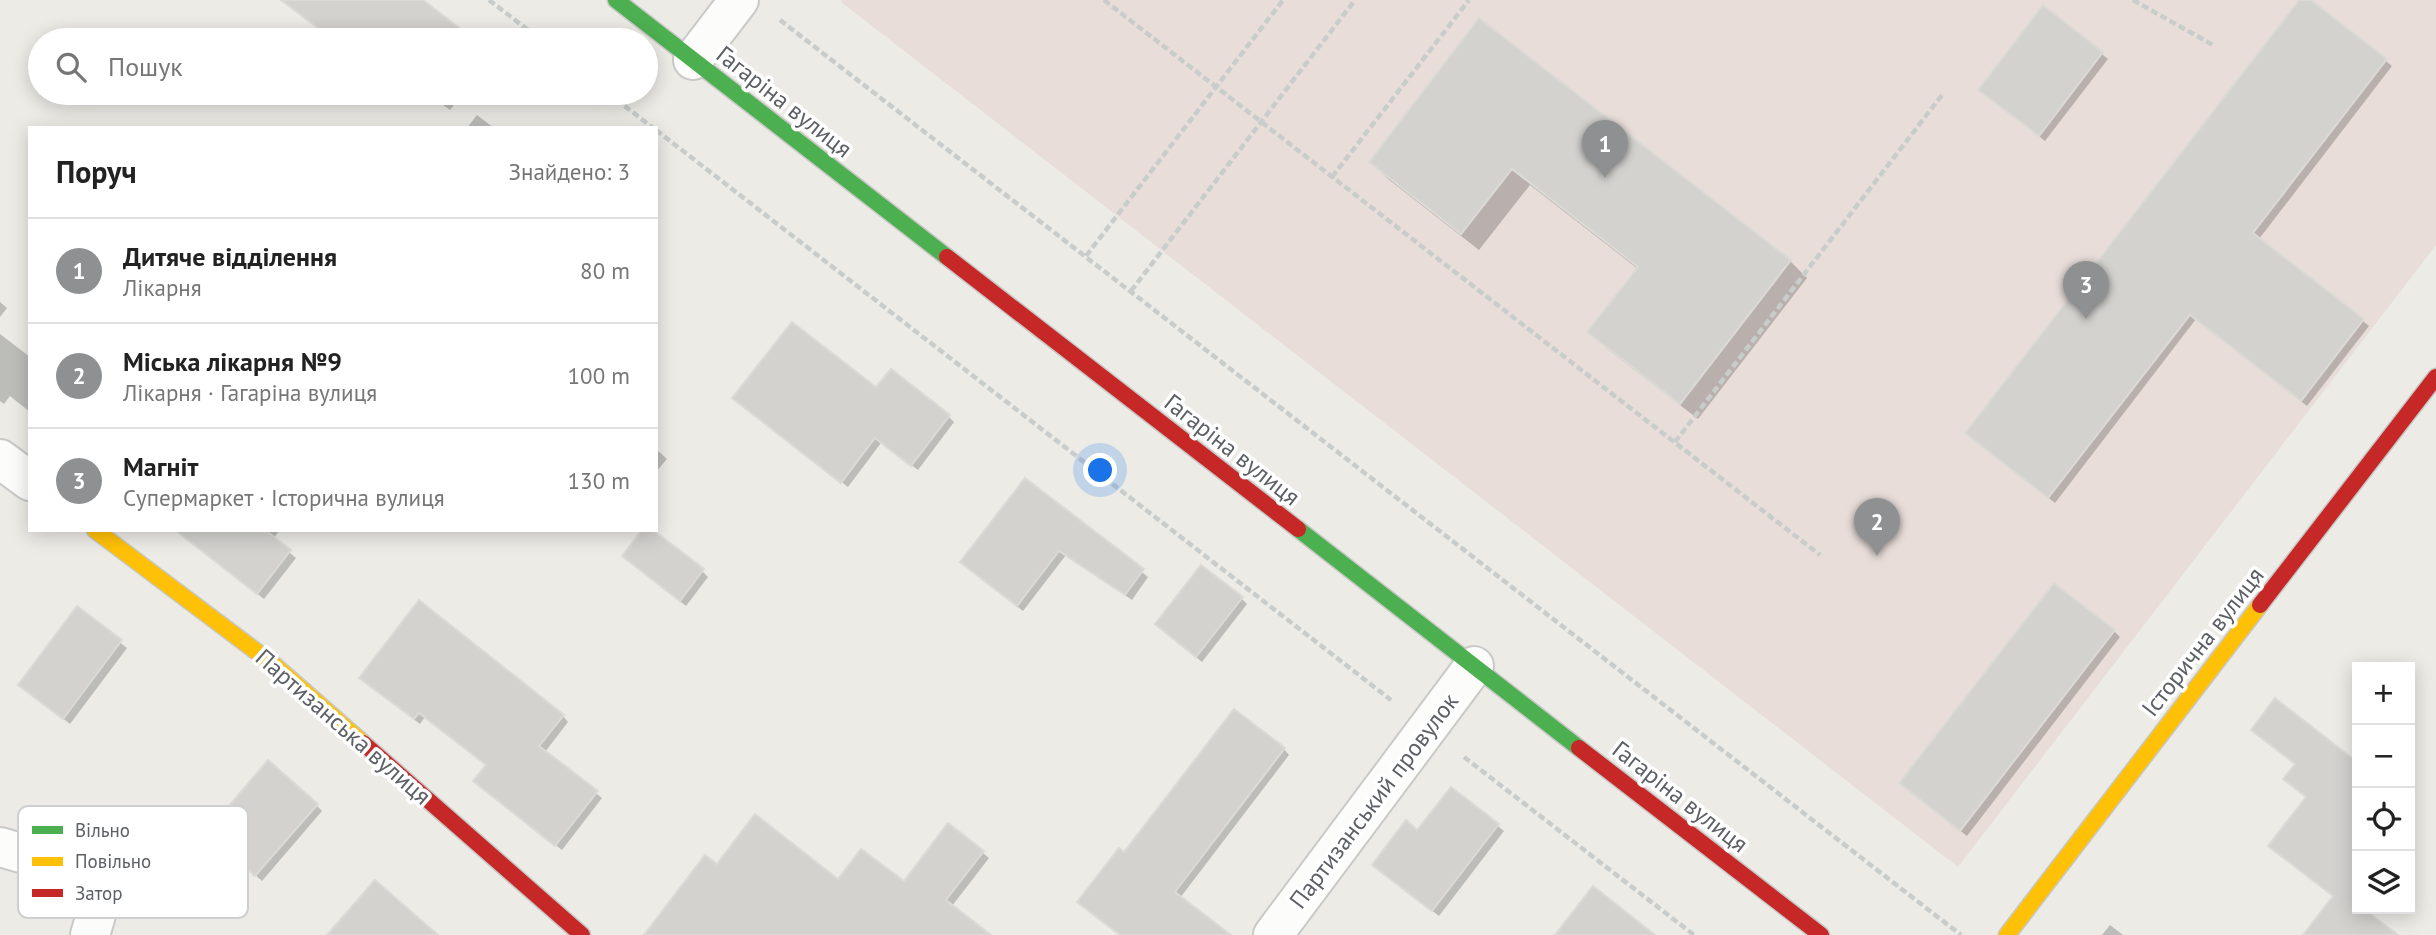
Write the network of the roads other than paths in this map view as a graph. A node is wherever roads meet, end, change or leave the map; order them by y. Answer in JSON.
{"nodes":[{"id":1,"x":616,"y":0,"type":"edge"},
{"id":2,"x":739,"y":0,"type":"edge"},
{"id":3,"x":652,"y":28,"type":"edge"},
{"id":4,"x":658,"y":33,"type":"edge"},
{"id":5,"x":693,"y":60,"type":"junction"},
{"id":6,"x":2436,"y":377,"type":"edge"},
{"id":7,"x":0,"y":459,"type":"edge"},
{"id":8,"x":28,"y":480,"type":"edge"},
{"id":9,"x":98,"y":532,"type":"edge"},
{"id":10,"x":1474,"y":666,"type":"junction"},
{"id":11,"x":0,"y":846,"type":"edge"},
{"id":12,"x":18,"y":851,"type":"edge"},
{"id":13,"x":95,"y":918,"type":"edge"},
{"id":14,"x":90,"y":935,"type":"edge"},
{"id":15,"x":582,"y":935,"type":"edge"},
{"id":16,"x":1273,"y":935,"type":"edge"},
{"id":17,"x":1821,"y":935,"type":"edge"},
{"id":18,"x":2007,"y":935,"type":"edge"}],
"edges":[{"from":1,"to":3,"type":"street","name":"Гагаріна вулиця"},
{"from":2,"to":5,"type":"street"},
{"from":4,"to":5,"type":"street","name":"Гагаріна вулиця"},
{"from":5,"to":10,"type":"street","name":"Гагаріна вулиця"},
{"from":6,"to":18,"type":"street","name":"Історична вулиця"},
{"from":7,"to":8,"type":"street"},
{"from":9,"to":15,"type":"street","name":"Партизанська вулиця"},
{"from":10,"to":16,"type":"street","name":"Партизанський провулок"},
{"from":10,"to":17,"type":"street","name":"Гагаріна вулиця"},
{"from":11,"to":12,"type":"street"},
{"from":13,"to":14,"type":"street"}]}
